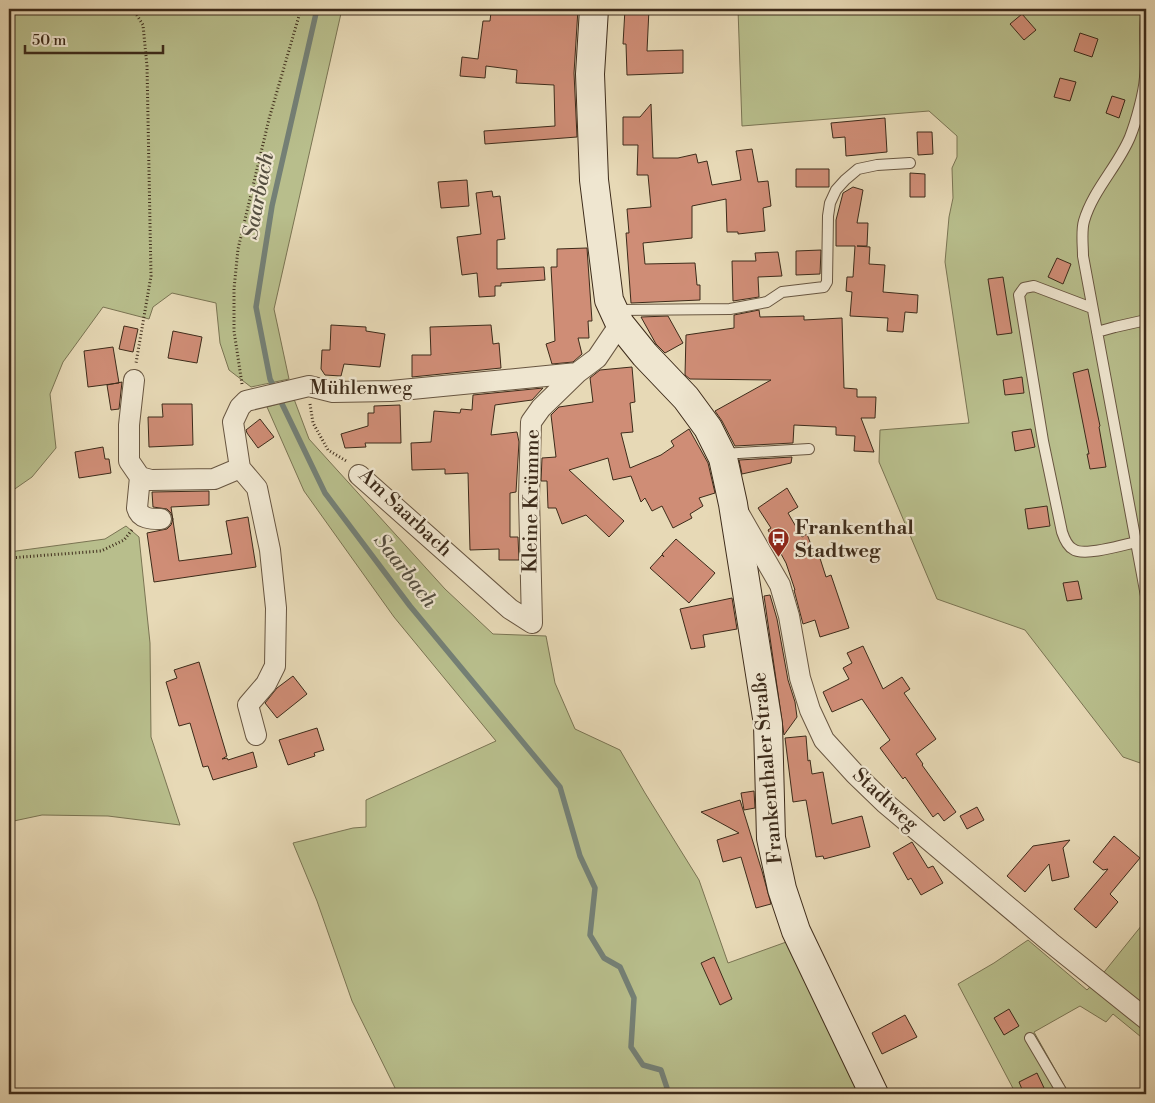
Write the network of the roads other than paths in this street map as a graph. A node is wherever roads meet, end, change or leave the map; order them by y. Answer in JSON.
{"nodes":[{"id":1,"x":594,"y":9,"type":"edge"},
{"id":2,"x":1146,"y":16,"type":"edge"},
{"id":3,"x":910,"y":163,"type":"dead end"},
{"id":4,"x":1092,"y":308,"type":"junction"},
{"id":5,"x":616,"y":317,"type":"junction"},
{"id":6,"x":1146,"y":320,"type":"edge"},
{"id":7,"x":1097,"y":332,"type":"junction"},
{"id":8,"x":578,"y":373,"type":"junction"},
{"id":9,"x":134,"y":380,"type":"road end"},
{"id":10,"x":808,"y":448,"type":"dead end"},
{"id":11,"x":721,"y":454,"type":"junction"},
{"id":12,"x":240,"y":468,"type":"junction"},
{"id":13,"x":359,"y":475,"type":"road end"},
{"id":14,"x":140,"y":477,"type":"junction"},
{"id":15,"x":733,"y":504,"type":"junction"},
{"id":16,"x":160,"y":519,"type":"dead end"},
{"id":17,"x":1136,"y":542,"type":"junction"},
{"id":18,"x":1146,"y":596,"type":"edge"},
{"id":19,"x":532,"y":623,"type":"joint"},
{"id":20,"x":256,"y":736,"type":"dead end"},
{"id":21,"x":1146,"y":1019,"type":"edge"},
{"id":22,"x":1030,"y":1038,"type":"dead end"},
{"id":23,"x":874,"y":1094,"type":"edge"},
{"id":24,"x":1063,"y":1094,"type":"edge"}],
"edges":[{"from":1,"to":5,"type":"main road","name":"Frankenthaler Straße"},
{"from":2,"to":4,"type":"lane"},
{"from":3,"to":5,"type":"lane"},
{"from":4,"to":7,"type":"lane"},
{"from":4,"to":17,"type":"lane"},
{"from":5,"to":8,"type":"street","name":"Kleine Krümme"},
{"from":5,"to":11,"type":"main road","name":"Frankenthaler Straße"},
{"from":6,"to":7,"type":"lane"},
{"from":7,"to":17,"type":"lane"},
{"from":8,"to":12,"type":"street","name":"Mühlenweg"},
{"from":8,"to":19,"type":"street","name":"Kleine Krümme"},
{"from":9,"to":14,"type":"street"},
{"from":10,"to":11,"type":"lane"},
{"from":11,"to":15,"type":"main road","name":"Frankenthaler Straße"},
{"from":12,"to":14,"type":"street"},
{"from":12,"to":20,"type":"street"},
{"from":13,"to":19,"type":"street","name":"Am Saarbach"},
{"from":14,"to":16,"type":"street"},
{"from":15,"to":21,"type":"street","name":"Stadtweg"},
{"from":15,"to":23,"type":"main road","name":"Frankenthaler Straße"},
{"from":17,"to":18,"type":"lane"},
{"from":22,"to":24,"type":"lane"}]}
